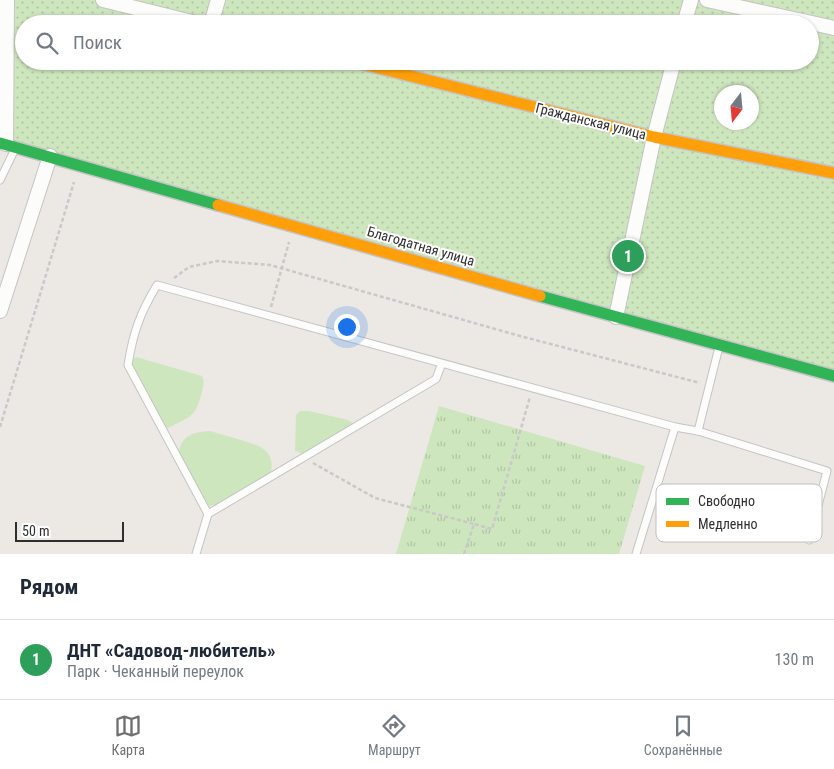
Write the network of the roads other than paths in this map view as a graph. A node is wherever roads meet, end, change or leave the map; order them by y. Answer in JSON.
{"nodes":[{"id":1,"x":7,"y":0,"type":"edge"},
{"id":2,"x":103,"y":0,"type":"edge"},
{"id":3,"x":218,"y":0,"type":"edge"},
{"id":4,"x":690,"y":0,"type":"edge"},
{"id":5,"x":707,"y":0,"type":"edge"},
{"id":6,"x":164,"y":15,"type":"edge"},
{"id":7,"x":214,"y":15,"type":"edge"},
{"id":8,"x":686,"y":15,"type":"edge"},
{"id":9,"x":775,"y":15,"type":"edge"},
{"id":10,"x":819,"y":25,"type":"edge"},
{"id":11,"x":834,"y":28,"type":"edge"},
{"id":12,"x":387,"y":70,"type":"edge"},
{"id":13,"x":672,"y":70,"type":"edge"},
{"id":14,"x":654,"y":137,"type":"junction"},
{"id":15,"x":7,"y":145,"type":"edge"},
{"id":16,"x":50,"y":156,"type":"junction"},
{"id":17,"x":834,"y":173,"type":"edge"},
{"id":18,"x":0,"y":180,"type":"edge"},
{"id":19,"x":0,"y":311,"type":"edge"},
{"id":20,"x":616,"y":317,"type":"junction"},
{"id":21,"x":720,"y":346,"type":"junction"},
{"id":22,"x":442,"y":363,"type":"junction"},
{"id":23,"x":834,"y":376,"type":"edge"},
{"id":24,"x":675,"y":427,"type":"junction"},
{"id":25,"x":698,"y":431,"type":"junction"},
{"id":26,"x":657,"y":484,"type":"edge"},
{"id":27,"x":656,"y":489,"type":"edge"},
{"id":28,"x":822,"y":490,"type":"edge"},
{"id":29,"x":208,"y":514,"type":"junction"},
{"id":30,"x":196,"y":554,"type":"edge"},
{"id":31,"x":636,"y":554,"type":"edge"}],
"edges":[{"from":1,"to":15,"type":"street"},
{"from":2,"to":6,"type":"street"},
{"from":3,"to":7,"type":"street"},
{"from":4,"to":8,"type":"street"},
{"from":5,"to":9,"type":"street"},
{"from":10,"to":11,"type":"street"},
{"from":12,"to":14,"type":"street","name":"Гражданская улица"},
{"from":13,"to":14,"type":"street"},
{"from":14,"to":17,"type":"street","name":"Гражданская улица"},
{"from":14,"to":20,"type":"street"},
{"from":15,"to":16,"type":"street","name":"Благодатная улица"},
{"from":15,"to":18,"type":"lane"},
{"from":16,"to":19,"type":"street"},
{"from":16,"to":20,"type":"street","name":"Благодатная улица"},
{"from":20,"to":21,"type":"street","name":"Благодатная улица"},
{"from":21,"to":23,"type":"street","name":"Благодатная улица"},
{"from":21,"to":25,"type":"lane"},
{"from":22,"to":24,"type":"lane"},
{"from":22,"to":29,"type":"lane"},
{"from":22,"to":29,"type":"lane"},
{"from":24,"to":25,"type":"lane"},
{"from":24,"to":26,"type":"lane"},
{"from":25,"to":28,"type":"lane"},
{"from":27,"to":31,"type":"lane"},
{"from":29,"to":30,"type":"lane"}]}
